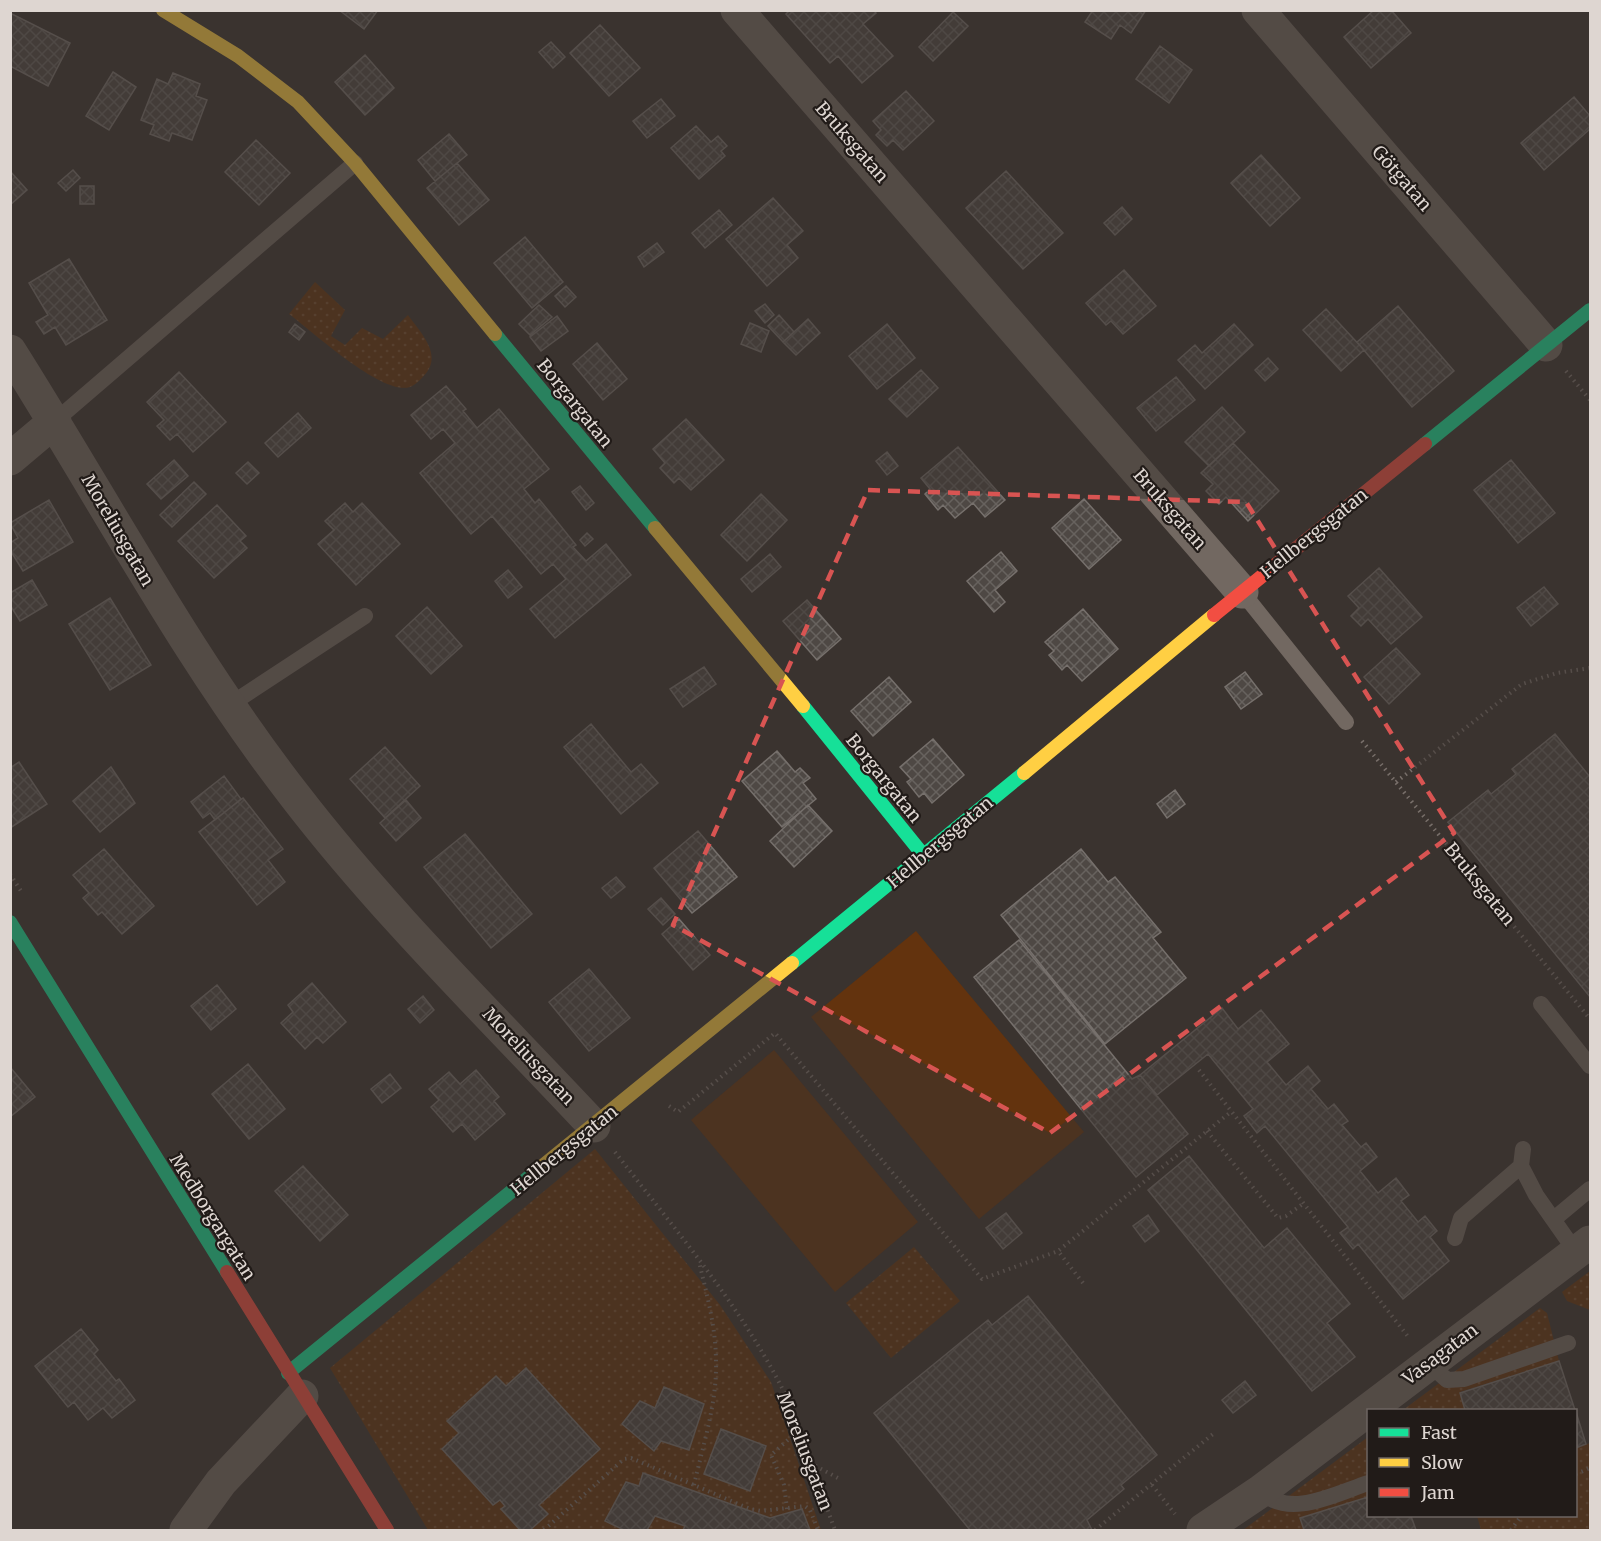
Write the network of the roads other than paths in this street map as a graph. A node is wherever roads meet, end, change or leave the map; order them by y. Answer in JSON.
{"nodes":[{"id":1,"x":163,"y":10,"type":"edge"},
{"id":2,"x":737,"y":10,"type":"edge"},
{"id":3,"x":1258,"y":10,"type":"edge"},
{"id":4,"x":356,"y":163,"type":"junction"},
{"id":5,"x":1590,"y":310,"type":"edge"},
{"id":6,"x":1546,"y":345,"type":"junction"},
{"id":7,"x":10,"y":351,"type":"edge"},
{"id":8,"x":55,"y":421,"type":"junction"},
{"id":9,"x":10,"y":459,"type":"edge"},
{"id":10,"x":1242,"y":591,"type":"junction"},
{"id":11,"x":365,"y":616,"type":"dead end"},
{"id":12,"x":228,"y":706,"type":"junction"},
{"id":13,"x":1346,"y":722,"type":"road end"},
{"id":14,"x":924,"y":856,"type":"junction"},
{"id":15,"x":10,"y":922,"type":"edge"},
{"id":16,"x":1541,"y":1004,"type":"dead end"},
{"id":17,"x":1590,"y":1066,"type":"edge"},
{"id":18,"x":594,"y":1126,"type":"junction"},
{"id":19,"x":1590,"y":1190,"type":"edge"},
{"id":20,"x":1554,"y":1219,"type":"junction"},
{"id":21,"x":1455,"y":1238,"type":"dead end"},
{"id":22,"x":1583,"y":1247,"type":"edge"},
{"id":23,"x":1568,"y":1342,"type":"dead end"},
{"id":24,"x":1419,"y":1351,"type":"junction"},
{"id":25,"x":295,"y":1384,"type":"junction"},
{"id":26,"x":1367,"y":1483,"type":"edge"},
{"id":27,"x":1261,"y":1491,"type":"junction"},
{"id":28,"x":186,"y":1530,"type":"edge"},
{"id":29,"x":387,"y":1530,"type":"edge"},
{"id":30,"x":1203,"y":1530,"type":"edge"}],
"edges":[{"from":1,"to":4,"type":"street","name":"Borgargatan"},
{"from":2,"to":10,"type":"street","name":"Bruksgatan"},
{"from":3,"to":6,"type":"street","name":"Götgatan"},
{"from":4,"to":8,"type":"lane"},
{"from":4,"to":14,"type":"street","name":"Borgargatan"},
{"from":5,"to":6,"type":"street","name":"Hellbergsgatan"},
{"from":6,"to":10,"type":"street","name":"Hellbergsgatan"},
{"from":7,"to":8,"type":"street","name":"Moreliusgatan"},
{"from":8,"to":9,"type":"street"},
{"from":8,"to":12,"type":"street","name":"Moreliusgatan"},
{"from":10,"to":13,"type":"lane","name":"Bruksgatan"},
{"from":10,"to":14,"type":"street","name":"Hellbergsgatan"},
{"from":11,"to":12,"type":"lane"},
{"from":12,"to":18,"type":"street","name":"Moreliusgatan"},
{"from":14,"to":18,"type":"street","name":"Hellbergsgatan"},
{"from":15,"to":25,"type":"street","name":"Medborgargatan"},
{"from":16,"to":17,"type":"lane"},
{"from":18,"to":25,"type":"street","name":"Hellbergsgatan"},
{"from":19,"to":20,"type":"lane"},
{"from":20,"to":21,"type":"lane"},
{"from":20,"to":22,"type":"lane"},
{"from":22,"to":24,"type":"street","name":"Vasagatan"},
{"from":23,"to":24,"type":"lane"},
{"from":24,"to":27,"type":"street","name":"Vasagatan"},
{"from":25,"to":28,"type":"street","name":"Hellbergsgatan"},
{"from":25,"to":29,"type":"street","name":"Medborgargatan"},
{"from":26,"to":27,"type":"lane"},
{"from":27,"to":30,"type":"street","name":"Vasagatan"}]}
